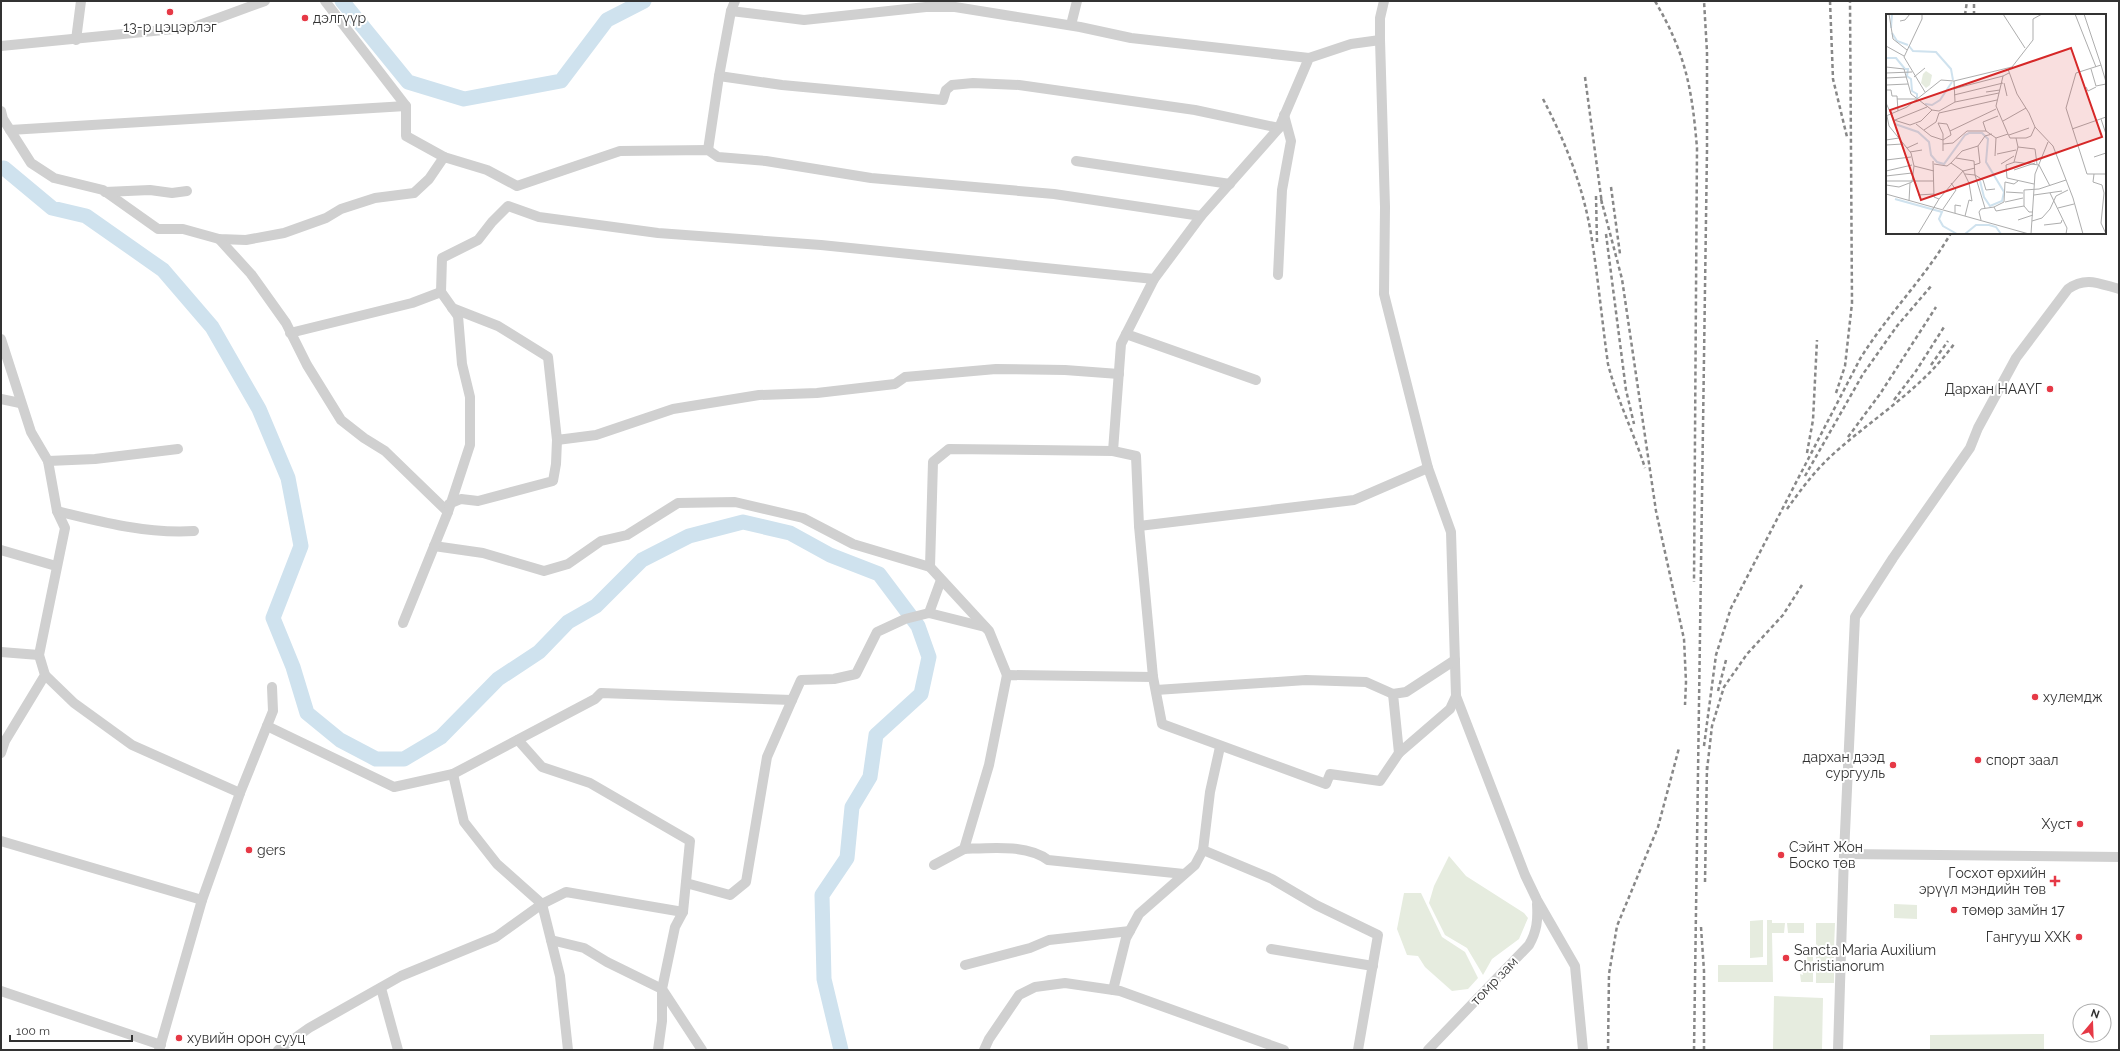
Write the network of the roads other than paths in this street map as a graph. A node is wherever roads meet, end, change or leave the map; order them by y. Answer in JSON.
{"nodes":[{"id":1,"x":81,"y":1,"type":"edge"},
{"id":2,"x":265,"y":1,"type":"edge"},
{"id":3,"x":325,"y":1,"type":"edge"},
{"id":4,"x":735,"y":1,"type":"edge"},
{"id":5,"x":1077,"y":1,"type":"edge"},
{"id":6,"x":1384,"y":1,"type":"edge"},
{"id":7,"x":731,"y":11,"type":"junction"},
{"id":8,"x":1071,"y":26,"type":"junction"},
{"id":9,"x":76,"y":40,"type":"junction"},
{"id":10,"x":1380,"y":40,"type":"junction"},
{"id":11,"x":1,"y":46,"type":"edge"},
{"id":12,"x":1309,"y":58,"type":"junction"},
{"id":13,"x":719,"y":76,"type":"junction"},
{"id":14,"x":406,"y":106,"type":"junction"},
{"id":15,"x":1,"y":111,"type":"edge"},
{"id":16,"x":1284,"y":114,"type":"junction"},
{"id":17,"x":1279,"y":128,"type":"junction"},
{"id":18,"x":10,"y":130,"type":"junction"},
{"id":19,"x":708,"y":150,"type":"junction"},
{"id":20,"x":444,"y":157,"type":"junction"},
{"id":21,"x":1076,"y":161,"type":"dead end"},
{"id":22,"x":1230,"y":184,"type":"junction"},
{"id":23,"x":187,"y":191,"type":"dead end"},
{"id":24,"x":105,"y":192,"type":"junction"},
{"id":25,"x":1201,"y":216,"type":"junction"},
{"id":26,"x":218,"y":239,"type":"junction"},
{"id":27,"x":1278,"y":275,"type":"dead end"},
{"id":28,"x":1154,"y":279,"type":"junction"},
{"id":29,"x":2119,"y":289,"type":"edge"},
{"id":30,"x":441,"y":292,"type":"junction"},
{"id":31,"x":452,"y":308,"type":"junction"},
{"id":32,"x":290,"y":333,"type":"junction"},
{"id":33,"x":1126,"y":334,"type":"junction"},
{"id":34,"x":1,"y":338,"type":"edge"},
{"id":35,"x":1119,"y":374,"type":"junction"},
{"id":36,"x":1256,"y":380,"type":"dead end"},
{"id":37,"x":1,"y":399,"type":"edge"},
{"id":38,"x":20,"y":402,"type":"junction"},
{"id":39,"x":557,"y":440,"type":"junction"},
{"id":40,"x":178,"y":449,"type":"dead end"},
{"id":41,"x":1113,"y":452,"type":"junction"},
{"id":42,"x":48,"y":462,"type":"junction"},
{"id":43,"x":1428,"y":468,"type":"junction"},
{"id":44,"x":449,"y":508,"type":"junction"},
{"id":45,"x":57,"y":511,"type":"junction"},
{"id":46,"x":1140,"y":526,"type":"junction"},
{"id":47,"x":194,"y":531,"type":"dead end"},
{"id":48,"x":434,"y":546,"type":"junction"},
{"id":49,"x":1,"y":550,"type":"edge"},
{"id":50,"x":56,"y":566,"type":"junction"},
{"id":51,"x":930,"y":567,"type":"junction"},
{"id":52,"x":941,"y":580,"type":"junction"},
{"id":53,"x":929,"y":613,"type":"junction"},
{"id":54,"x":403,"y":623,"type":"dead end"},
{"id":55,"x":985,"y":627,"type":"junction"},
{"id":56,"x":1,"y":652,"type":"edge"},
{"id":57,"x":39,"y":655,"type":"junction"},
{"id":58,"x":1455,"y":660,"type":"junction"},
{"id":59,"x":1007,"y":674,"type":"junction"},
{"id":60,"x":45,"y":675,"type":"junction"},
{"id":61,"x":1153,"y":677,"type":"junction"},
{"id":62,"x":272,"y":687,"type":"dead end"},
{"id":63,"x":1156,"y":690,"type":"junction"},
{"id":64,"x":1393,"y":694,"type":"junction"},
{"id":65,"x":1456,"y":696,"type":"junction"},
{"id":66,"x":792,"y":700,"type":"junction"},
{"id":67,"x":267,"y":726,"type":"junction"},
{"id":68,"x":518,"y":740,"type":"junction"},
{"id":69,"x":3,"y":741,"type":"edge"},
{"id":70,"x":1220,"y":747,"type":"junction"},
{"id":71,"x":1,"y":753,"type":"edge"},
{"id":72,"x":1398,"y":753,"type":"junction"},
{"id":73,"x":453,"y":774,"type":"junction"},
{"id":74,"x":240,"y":793,"type":"junction"},
{"id":75,"x":1,"y":841,"type":"edge"},
{"id":76,"x":964,"y":849,"type":"junction"},
{"id":77,"x":1203,"y":850,"type":"junction"},
{"id":78,"x":1844,"y":854,"type":"junction"},
{"id":79,"x":2119,"y":857,"type":"edge"},
{"id":80,"x":934,"y":865,"type":"dead end"},
{"id":81,"x":1184,"y":874,"type":"junction"},
{"id":82,"x":686,"y":883,"type":"junction"},
{"id":83,"x":202,"y":900,"type":"junction"},
{"id":84,"x":1537,"y":900,"type":"junction"},
{"id":85,"x":542,"y":904,"type":"junction"},
{"id":86,"x":683,"y":912,"type":"junction"},
{"id":87,"x":1130,"y":931,"type":"junction"},
{"id":88,"x":551,"y":940,"type":"junction"},
{"id":89,"x":1271,"y":949,"type":"dead end"},
{"id":90,"x":965,"y":964,"type":"dead end"},
{"id":91,"x":1373,"y":966,"type":"junction"},
{"id":92,"x":381,"y":988,"type":"junction"},
{"id":93,"x":662,"y":989,"type":"junction"},
{"id":94,"x":1114,"y":990,"type":"junction"},
{"id":95,"x":1,"y":991,"type":"edge"},
{"id":96,"x":160,"y":1048,"type":"edge"},
{"id":97,"x":278,"y":1050,"type":"edge"},
{"id":98,"x":398,"y":1050,"type":"edge"},
{"id":99,"x":568,"y":1050,"type":"edge"},
{"id":100,"x":658,"y":1050,"type":"edge"},
{"id":101,"x":702,"y":1050,"type":"edge"},
{"id":102,"x":984,"y":1050,"type":"edge"},
{"id":103,"x":1284,"y":1050,"type":"edge"},
{"id":104,"x":1358,"y":1050,"type":"edge"},
{"id":105,"x":1428,"y":1050,"type":"edge"},
{"id":106,"x":1583,"y":1050,"type":"edge"},
{"id":107,"x":1838,"y":1050,"type":"edge"}],
"edges":[{"from":1,"to":9,"type":"street"},
{"from":2,"to":9,"type":"street"},
{"from":3,"to":14,"type":"street"},
{"from":4,"to":7,"type":"street"},
{"from":5,"to":8,"type":"street"},
{"from":6,"to":10,"type":"street"},
{"from":7,"to":8,"type":"street"},
{"from":7,"to":13,"type":"street"},
{"from":8,"to":12,"type":"street"},
{"from":9,"to":11,"type":"street"},
{"from":10,"to":12,"type":"street"},
{"from":10,"to":43,"type":"street"},
{"from":12,"to":16,"type":"street"},
{"from":13,"to":17,"type":"street"},
{"from":13,"to":19,"type":"street"},
{"from":14,"to":18,"type":"street"},
{"from":14,"to":20,"type":"street"},
{"from":15,"to":18,"type":"street"},
{"from":16,"to":17,"type":"street"},
{"from":16,"to":27,"type":"street"},
{"from":17,"to":22,"type":"street"},
{"from":18,"to":24,"type":"street"},
{"from":19,"to":20,"type":"street"},
{"from":19,"to":25,"type":"street"},
{"from":20,"to":26,"type":"street"},
{"from":21,"to":22,"type":"street"},
{"from":22,"to":25,"type":"street"},
{"from":23,"to":24,"type":"street"},
{"from":24,"to":26,"type":"street"},
{"from":25,"to":28,"type":"street"},
{"from":26,"to":32,"type":"street"},
{"from":28,"to":30,"type":"street"},
{"from":28,"to":33,"type":"street"},
{"from":29,"to":78,"type":"street"},
{"from":30,"to":31,"type":"street"},
{"from":30,"to":32,"type":"street"},
{"from":31,"to":39,"type":"street"},
{"from":31,"to":44,"type":"street"},
{"from":32,"to":44,"type":"street"},
{"from":33,"to":35,"type":"street"},
{"from":33,"to":36,"type":"street"},
{"from":34,"to":38,"type":"street"},
{"from":35,"to":39,"type":"street"},
{"from":35,"to":41,"type":"street"},
{"from":37,"to":38,"type":"street"},
{"from":38,"to":42,"type":"street"},
{"from":39,"to":44,"type":"street"},
{"from":40,"to":42,"type":"street"},
{"from":41,"to":46,"type":"street"},
{"from":41,"to":51,"type":"street"},
{"from":42,"to":45,"type":"street"},
{"from":43,"to":46,"type":"street"},
{"from":43,"to":58,"type":"street"},
{"from":44,"to":48,"type":"street"},
{"from":45,"to":47,"type":"street"},
{"from":45,"to":50,"type":"street"},
{"from":46,"to":61,"type":"street"},
{"from":48,"to":51,"type":"street"},
{"from":48,"to":54,"type":"street"},
{"from":49,"to":50,"type":"street"},
{"from":50,"to":57,"type":"street"},
{"from":51,"to":52,"type":"street"},
{"from":52,"to":53,"type":"street"},
{"from":52,"to":55,"type":"street"},
{"from":53,"to":55,"type":"street"},
{"from":53,"to":66,"type":"street"},
{"from":55,"to":59,"type":"street"},
{"from":56,"to":57,"type":"street"},
{"from":57,"to":60,"type":"street"},
{"from":58,"to":64,"type":"street"},
{"from":58,"to":65,"type":"street"},
{"from":59,"to":61,"type":"street"},
{"from":59,"to":76,"type":"street"},
{"from":60,"to":69,"type":"street"},
{"from":60,"to":74,"type":"street"},
{"from":61,"to":63,"type":"street"},
{"from":62,"to":67,"type":"street"},
{"from":63,"to":64,"type":"street"},
{"from":63,"to":70,"type":"street"},
{"from":64,"to":72,"type":"street"},
{"from":65,"to":72,"type":"street"},
{"from":65,"to":84,"type":"street"},
{"from":66,"to":68,"type":"street"},
{"from":66,"to":82,"type":"street"},
{"from":67,"to":73,"type":"street"},
{"from":67,"to":74,"type":"street"},
{"from":68,"to":73,"type":"street"},
{"from":68,"to":82,"type":"street"},
{"from":69,"to":71,"type":"street"},
{"from":70,"to":72,"type":"street"},
{"from":70,"to":77,"type":"street"},
{"from":73,"to":85,"type":"street"},
{"from":74,"to":83,"type":"street"},
{"from":75,"to":83,"type":"street"},
{"from":76,"to":80,"type":"street"},
{"from":76,"to":81,"type":"street"},
{"from":77,"to":81,"type":"street"},
{"from":77,"to":91,"type":"street"},
{"from":78,"to":79,"type":"street"},
{"from":78,"to":107,"type":"street"},
{"from":81,"to":87,"type":"street"},
{"from":82,"to":86,"type":"street"},
{"from":83,"to":96,"type":"street"},
{"from":84,"to":105,"type":"street","name":"томр зам"},
{"from":84,"to":106,"type":"street"},
{"from":85,"to":86,"type":"street"},
{"from":85,"to":88,"type":"street"},
{"from":85,"to":92,"type":"street"},
{"from":86,"to":93,"type":"street"},
{"from":87,"to":90,"type":"street"},
{"from":87,"to":94,"type":"street"},
{"from":88,"to":93,"type":"street"},
{"from":88,"to":99,"type":"street"},
{"from":89,"to":91,"type":"street"},
{"from":91,"to":104,"type":"street"},
{"from":92,"to":97,"type":"street"},
{"from":92,"to":98,"type":"street"},
{"from":93,"to":100,"type":"street"},
{"from":93,"to":101,"type":"street"},
{"from":94,"to":102,"type":"street"},
{"from":94,"to":103,"type":"street"},
{"from":95,"to":96,"type":"street"}]}
